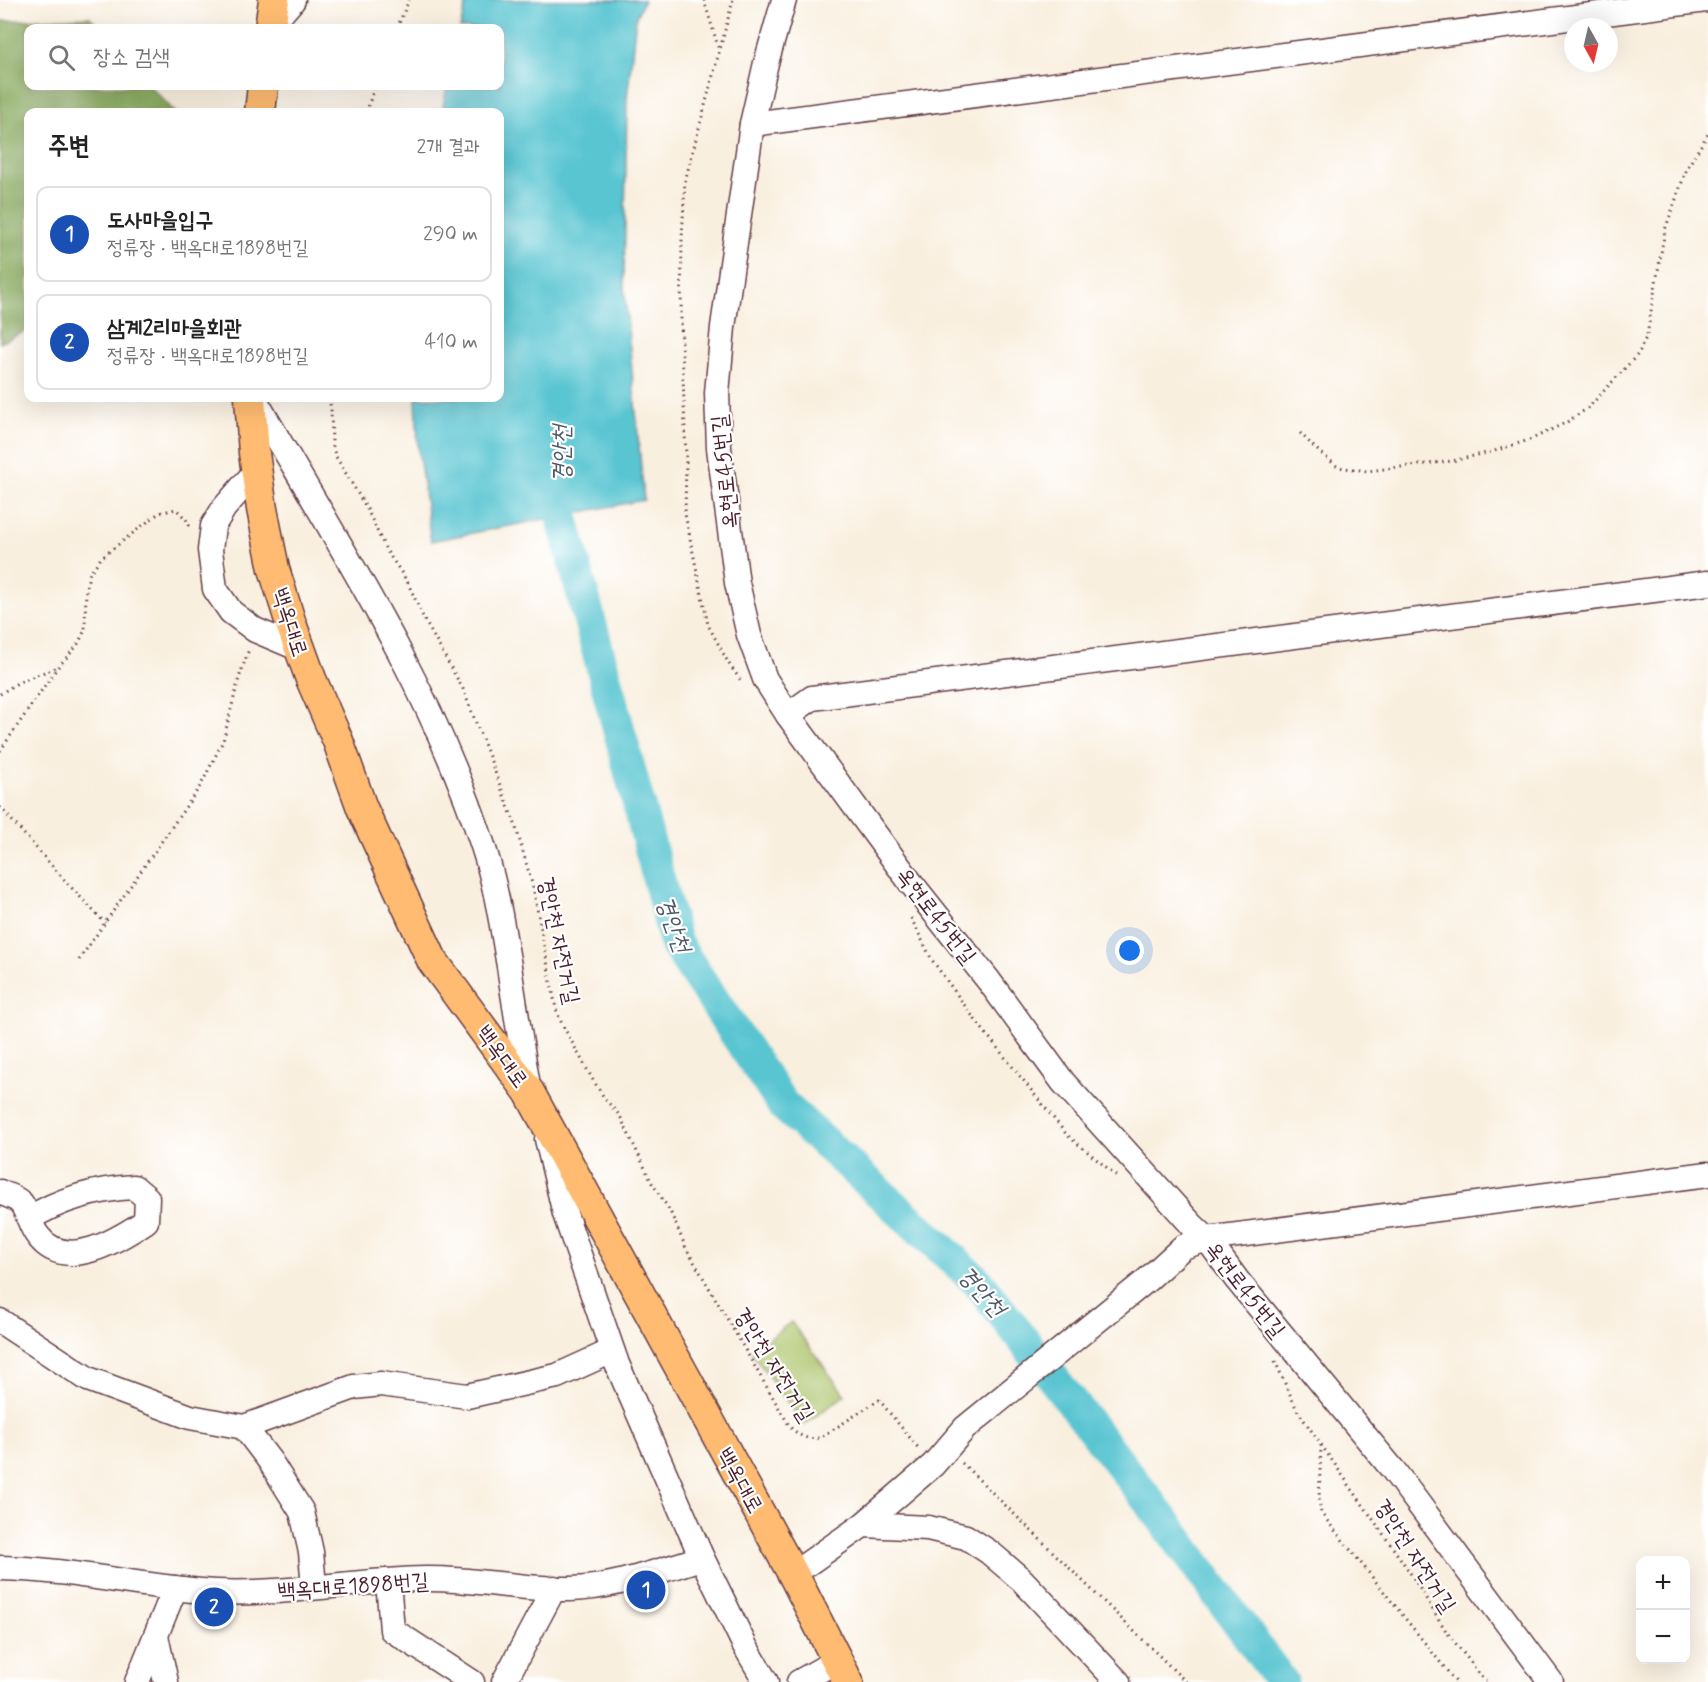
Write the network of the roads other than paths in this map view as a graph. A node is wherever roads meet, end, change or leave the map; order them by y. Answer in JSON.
{"nodes":[{"id":1,"x":293,"y":0,"type":"edge"},
{"id":2,"x":784,"y":0,"type":"edge"},
{"id":3,"x":1706,"y":0,"type":"edge"},
{"id":4,"x":271,"y":18,"type":"edge"},
{"id":5,"x":263,"y":90,"type":"edge"},
{"id":6,"x":260,"y":108,"type":"edge"},
{"id":7,"x":752,"y":124,"type":"junction"},
{"id":8,"x":250,"y":402,"type":"edge"},
{"id":9,"x":256,"y":402,"type":"edge"},
{"id":10,"x":256,"y":471,"type":"junction"},
{"id":11,"x":1708,"y":583,"type":"edge"},
{"id":12,"x":300,"y":649,"type":"junction"},
{"id":13,"x":788,"y":715,"type":"junction"},
{"id":14,"x":535,"y":1103,"type":"junction"},
{"id":15,"x":1708,"y":1174,"type":"edge"},
{"id":16,"x":0,"y":1192,"type":"edge"},
{"id":17,"x":29,"y":1219,"type":"dead end"},
{"id":18,"x":1207,"y":1239,"type":"junction"},
{"id":19,"x":0,"y":1321,"type":"edge"},
{"id":20,"x":612,"y":1351,"type":"junction"},
{"id":21,"x":244,"y":1427,"type":"junction"},
{"id":22,"x":862,"y":1525,"type":"junction"},
{"id":23,"x":702,"y":1558,"type":"junction"},
{"id":24,"x":0,"y":1568,"type":"edge"},
{"id":25,"x":793,"y":1574,"type":"junction"},
{"id":26,"x":388,"y":1581,"type":"junction"},
{"id":27,"x":314,"y":1587,"type":"junction"},
{"id":28,"x":175,"y":1588,"type":"junction"},
{"id":29,"x":554,"y":1588,"type":"junction"},
{"id":30,"x":156,"y":1636,"type":"junction"},
{"id":31,"x":843,"y":1671,"type":"edge"},
{"id":32,"x":137,"y":1682,"type":"edge"},
{"id":33,"x":166,"y":1682,"type":"edge"},
{"id":34,"x":472,"y":1682,"type":"edge"},
{"id":35,"x":504,"y":1682,"type":"edge"},
{"id":36,"x":766,"y":1682,"type":"edge"},
{"id":37,"x":799,"y":1682,"type":"edge"},
{"id":38,"x":1118,"y":1682,"type":"edge"},
{"id":39,"x":1551,"y":1682,"type":"edge"}],
"edges":[{"from":1,"to":4,"type":"street"},
{"from":2,"to":7,"type":"street","name":"옥현로45번길"},
{"from":3,"to":7,"type":"street"},
{"from":5,"to":6,"type":"main road"},
{"from":7,"to":13,"type":"street","name":"옥현로45번길"},
{"from":8,"to":10,"type":"main road","name":"백옥대로"},
{"from":9,"to":14,"type":"street"},
{"from":10,"to":12,"type":"main road","name":"백옥대로"},
{"from":10,"to":12,"type":"street"},
{"from":11,"to":13,"type":"street"},
{"from":12,"to":14,"type":"main road","name":"백옥대로"},
{"from":13,"to":18,"type":"street","name":"옥현로45번길"},
{"from":14,"to":20,"type":"street"},
{"from":14,"to":25,"type":"main road","name":"백옥대로"},
{"from":15,"to":18,"type":"street"},
{"from":16,"to":17,"type":"street"},
{"from":18,"to":22,"type":"street"},
{"from":18,"to":39,"type":"street","name":"옥현로45번길"},
{"from":19,"to":21,"type":"street"},
{"from":20,"to":21,"type":"street"},
{"from":20,"to":23,"type":"street"},
{"from":21,"to":27,"type":"street"},
{"from":22,"to":25,"type":"street"},
{"from":22,"to":38,"type":"street"},
{"from":23,"to":29,"type":"street","name":"백옥대로1898번길"},
{"from":23,"to":36,"type":"street"},
{"from":24,"to":28,"type":"street","name":"백옥대로1898번길"},
{"from":25,"to":31,"type":"main road","name":"백옥대로"},
{"from":26,"to":27,"type":"street","name":"백옥대로1898번길"},
{"from":26,"to":29,"type":"street","name":"백옥대로1898번길"},
{"from":26,"to":34,"type":"street"},
{"from":27,"to":28,"type":"street","name":"백옥대로1898번길"},
{"from":28,"to":30,"type":"street"},
{"from":29,"to":35,"type":"street"},
{"from":30,"to":32,"type":"street"},
{"from":30,"to":33,"type":"street"},
{"from":31,"to":37,"type":"street"}]}
